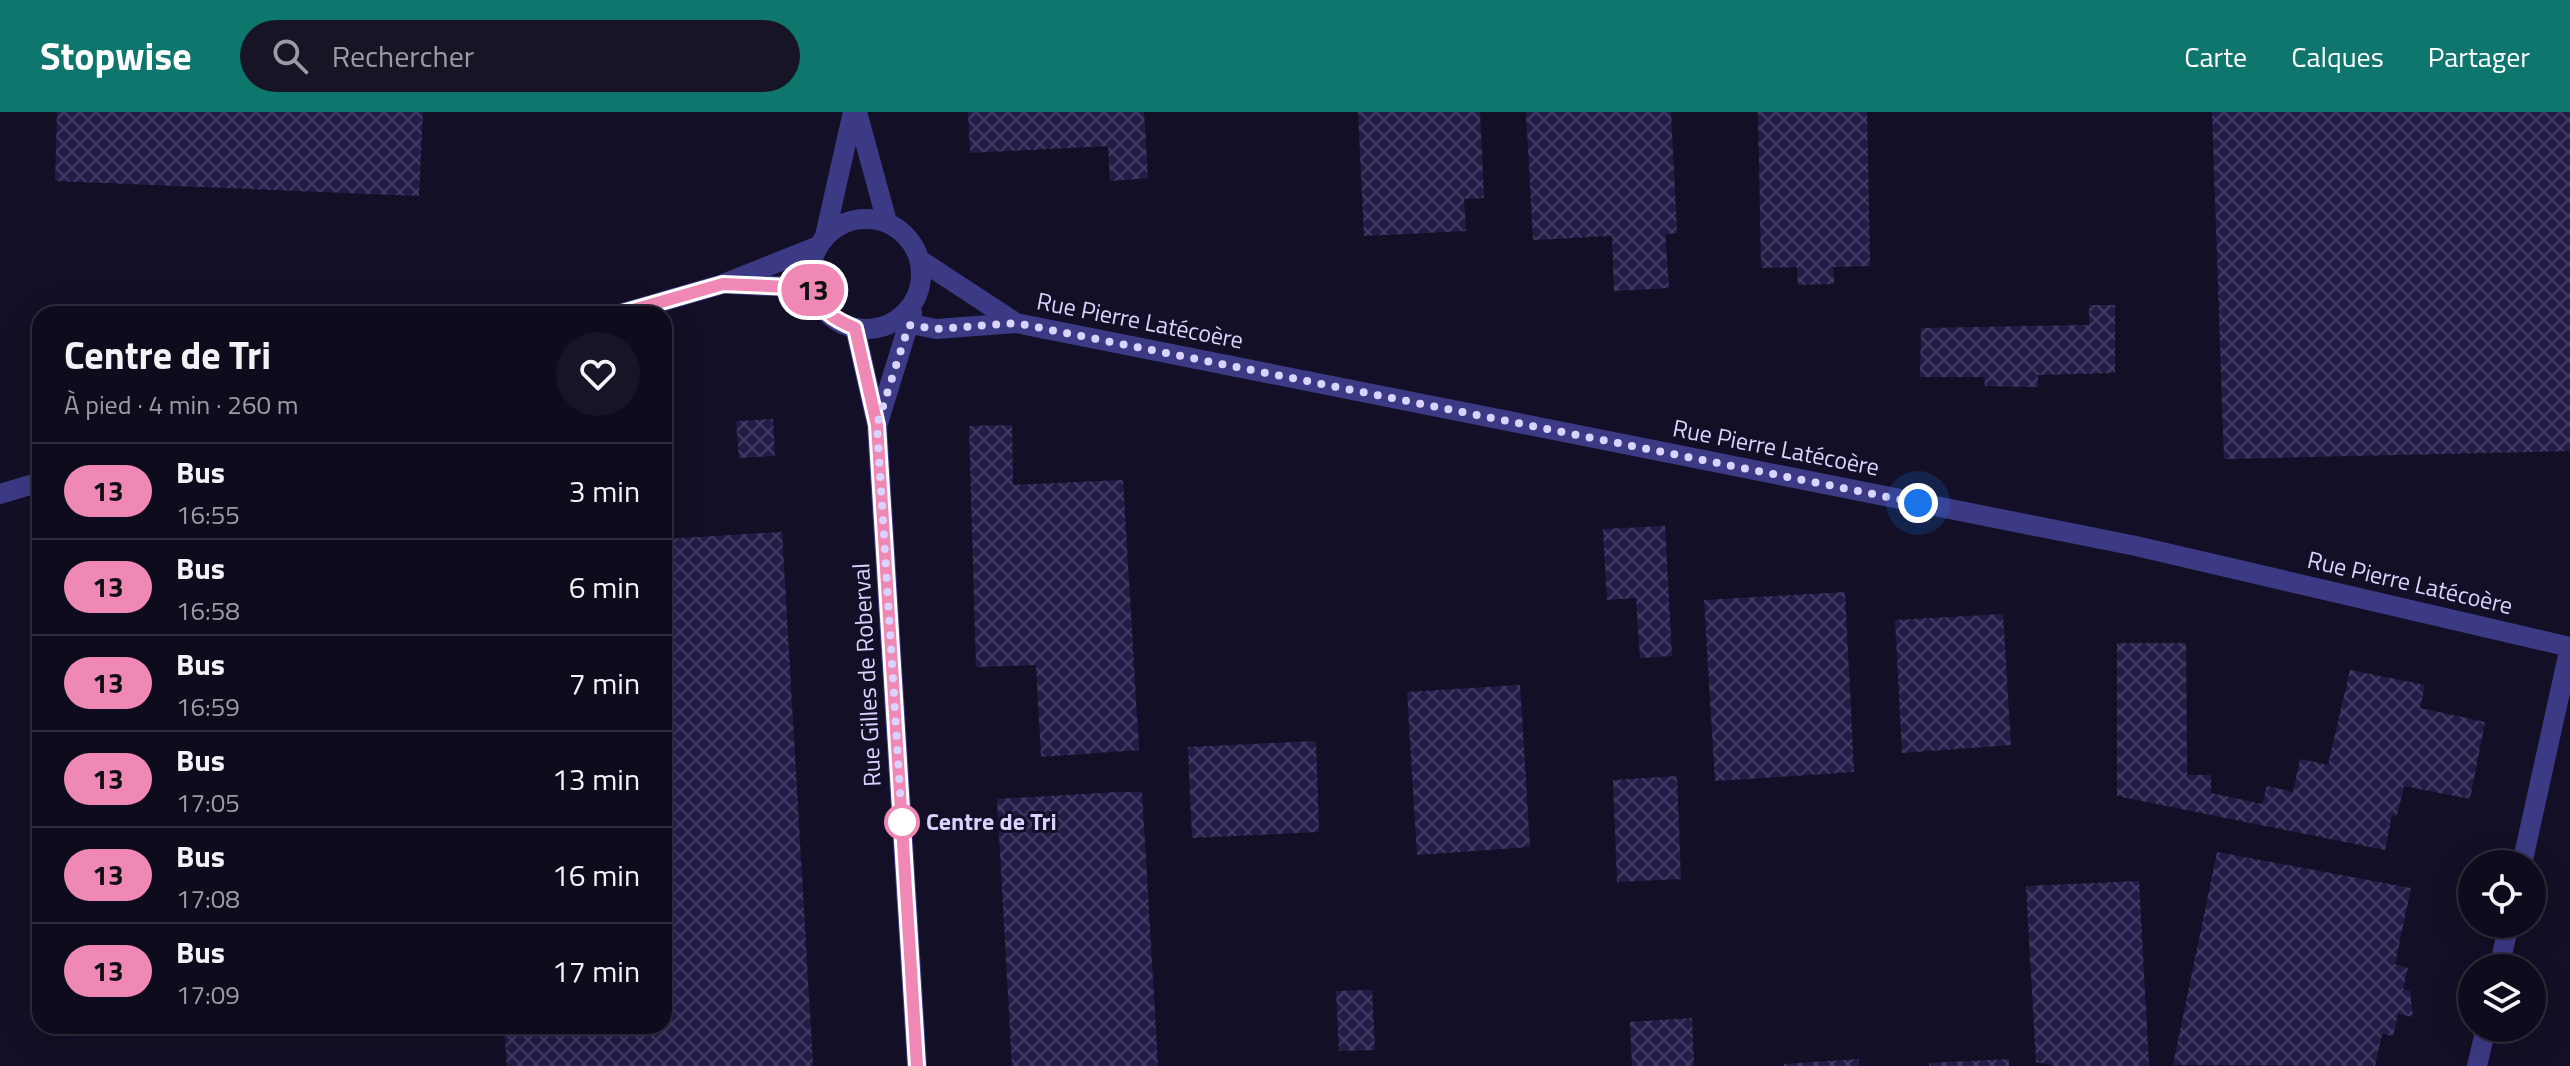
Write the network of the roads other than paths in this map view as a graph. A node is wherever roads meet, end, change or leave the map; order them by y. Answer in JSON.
{"nodes":[{"id":1,"x":855,"y":112,"type":"edge"},
{"id":2,"x":887,"y":222,"type":"junction"},
{"id":3,"x":821,"y":242,"type":"junction"},
{"id":4,"x":920,"y":260,"type":"junction"},
{"id":5,"x":723,"y":284,"type":"junction"},
{"id":6,"x":812,"y":288,"type":"junction"},
{"id":7,"x":647,"y":306,"type":"edge"},
{"id":8,"x":902,"y":323,"type":"junction"},
{"id":9,"x":1016,"y":323,"type":"junction"},
{"id":10,"x":855,"y":328,"type":"junction"},
{"id":11,"x":877,"y":425,"type":"junction"},
{"id":12,"x":32,"y":484,"type":"edge"},
{"id":13,"x":0,"y":494,"type":"edge"},
{"id":14,"x":2570,"y":647,"type":"edge"},
{"id":15,"x":2525,"y":850,"type":"edge"},
{"id":16,"x":2483,"y":1042,"type":"edge"},
{"id":17,"x":917,"y":1066,"type":"edge"},
{"id":18,"x":2477,"y":1066,"type":"edge"}],
"edges":[{"from":1,"to":2,"type":"street"},
{"from":1,"to":3,"type":"street"},
{"from":2,"to":3,"type":"street"},
{"from":2,"to":4,"type":"street"},
{"from":3,"to":5,"type":"street"},
{"from":3,"to":6,"type":"street"},
{"from":4,"to":8,"type":"street","name":"Rue Gilles de Roberval"},
{"from":4,"to":9,"type":"street","name":"Rue Pierre Latécoère"},
{"from":5,"to":6,"type":"street"},
{"from":5,"to":7,"type":"street"},
{"from":6,"to":10,"type":"street"},
{"from":8,"to":9,"type":"street","name":"Rue Pierre Latécoère"},
{"from":8,"to":10,"type":"street"},
{"from":8,"to":11,"type":"street","name":"Rue Gilles de Roberval"},
{"from":9,"to":14,"type":"street","name":"Rue Pierre Latécoère"},
{"from":10,"to":11,"type":"street","name":"Rue Gilles de Roberval"},
{"from":11,"to":17,"type":"street","name":"Rue Gilles de Roberval"},
{"from":12,"to":13,"type":"street"},
{"from":14,"to":15,"type":"street"},
{"from":16,"to":18,"type":"street"}]}
